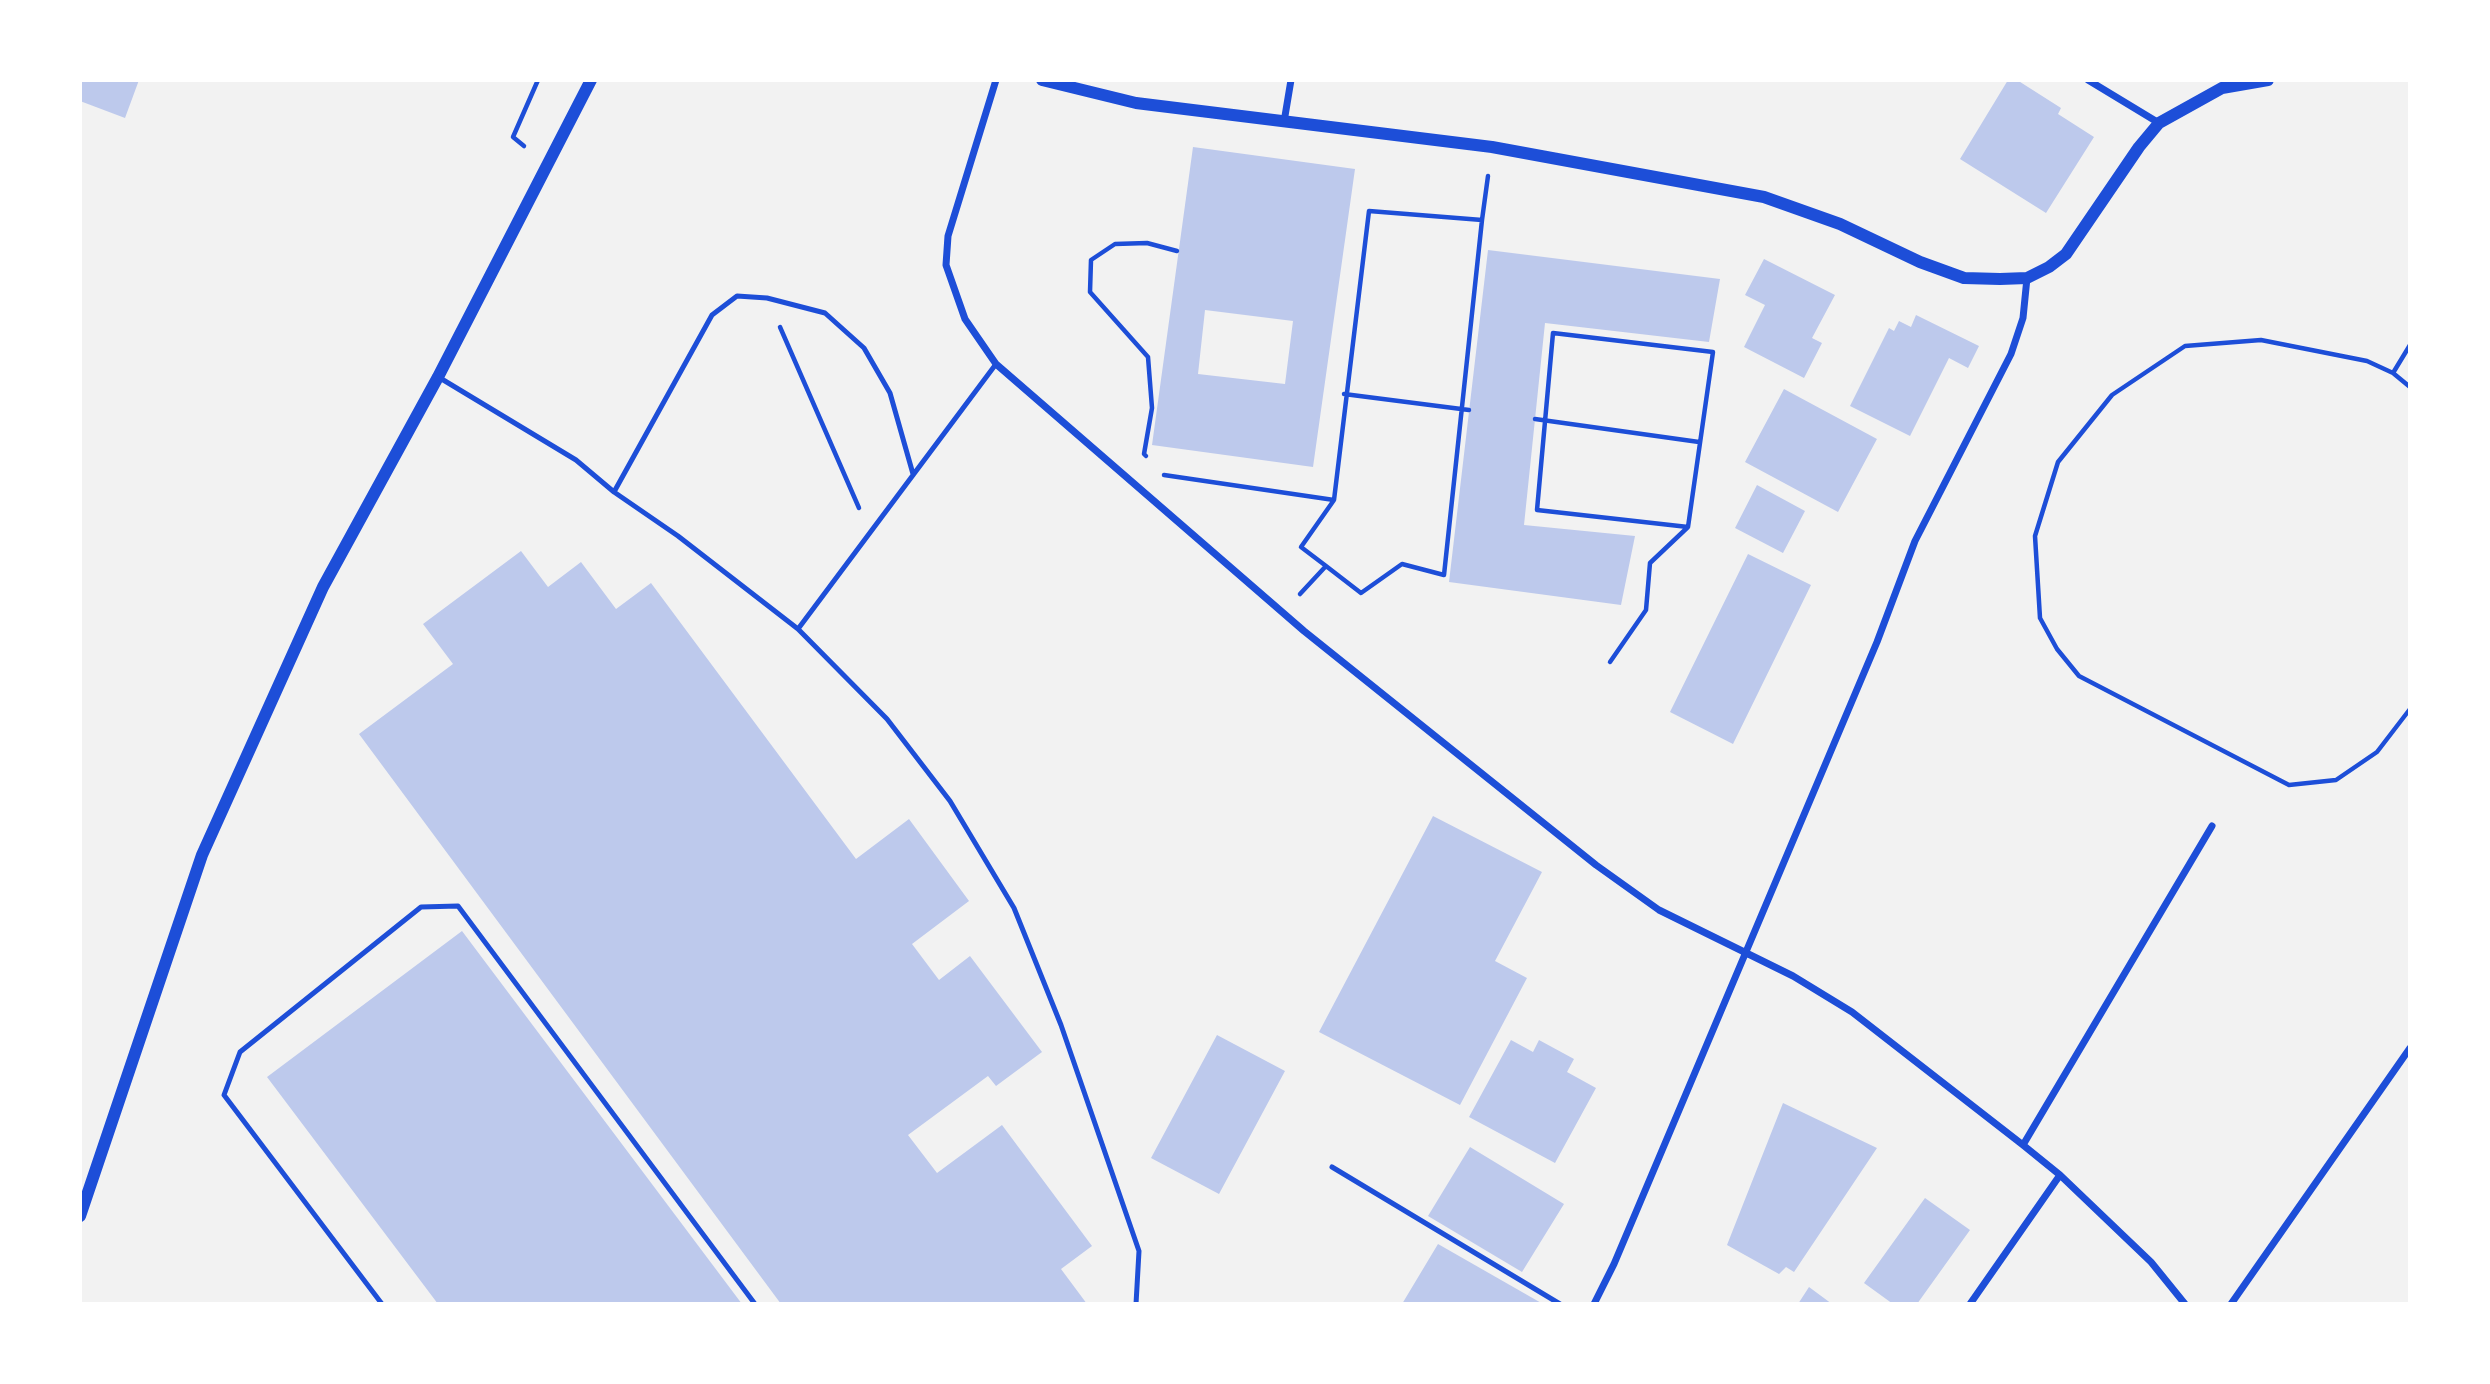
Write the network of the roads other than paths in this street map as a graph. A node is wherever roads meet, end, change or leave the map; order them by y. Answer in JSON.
{"nodes":[{"id":1,"x":591,"y":80,"type":"edge"},
{"id":2,"x":996,"y":80,"type":"edge"},
{"id":3,"x":1042,"y":80,"type":"edge"},
{"id":4,"x":1291,"y":80,"type":"edge"},
{"id":5,"x":2088,"y":80,"type":"edge"},
{"id":6,"x":2268,"y":80,"type":"edge"},
{"id":7,"x":2251,"y":82,"type":"edge"},
{"id":8,"x":1284,"y":122,"type":"junction"},
{"id":9,"x":2159,"y":123,"type":"junction"},
{"id":10,"x":2026,"y":278,"type":"junction"},
{"id":11,"x":996,"y":364,"type":"junction"},
{"id":12,"x":438,"y":377,"type":"junction"},
{"id":13,"x":913,"y":474,"type":"junction"},
{"id":14,"x":614,"y":492,"type":"junction"},
{"id":15,"x":798,"y":629,"type":"junction"},
{"id":16,"x":2212,"y":826,"type":"dead end"},
{"id":17,"x":1746,"y":952,"type":"junction"},
{"id":18,"x":2410,"y":1048,"type":"edge"},
{"id":19,"x":2023,"y":1145,"type":"junction"},
{"id":20,"x":1332,"y":1167,"type":"dead end"},
{"id":21,"x":2060,"y":1175,"type":"junction"},
{"id":22,"x":80,"y":1216,"type":"edge"},
{"id":23,"x":382,"y":1304,"type":"edge"},
{"id":24,"x":755,"y":1304,"type":"edge"},
{"id":25,"x":1136,"y":1304,"type":"edge"},
{"id":26,"x":1560,"y":1304,"type":"edge"},
{"id":27,"x":1594,"y":1304,"type":"edge"},
{"id":28,"x":1970,"y":1304,"type":"edge"},
{"id":29,"x":2185,"y":1304,"type":"edge"},
{"id":30,"x":2231,"y":1304,"type":"edge"}],
"edges":[{"from":1,"to":12,"type":"street"},
{"from":2,"to":11,"type":"street"},
{"from":3,"to":8,"type":"street"},
{"from":4,"to":8,"type":"street"},
{"from":5,"to":9,"type":"street"},
{"from":6,"to":7,"type":"street"},
{"from":7,"to":9,"type":"street"},
{"from":8,"to":10,"type":"street"},
{"from":9,"to":10,"type":"street"},
{"from":10,"to":17,"type":"street"},
{"from":11,"to":13,"type":"lane"},
{"from":11,"to":17,"type":"street"},
{"from":12,"to":14,"type":"lane"},
{"from":12,"to":22,"type":"street"},
{"from":13,"to":14,"type":"lane"},
{"from":13,"to":15,"type":"lane"},
{"from":14,"to":15,"type":"lane"},
{"from":15,"to":25,"type":"lane"},
{"from":16,"to":19,"type":"street"},
{"from":17,"to":19,"type":"street"},
{"from":17,"to":27,"type":"street"},
{"from":18,"to":30,"type":"street"},
{"from":19,"to":21,"type":"street"},
{"from":20,"to":26,"type":"lane"},
{"from":21,"to":28,"type":"street"},
{"from":21,"to":29,"type":"street"},
{"from":23,"to":24,"type":"lane"}]}
